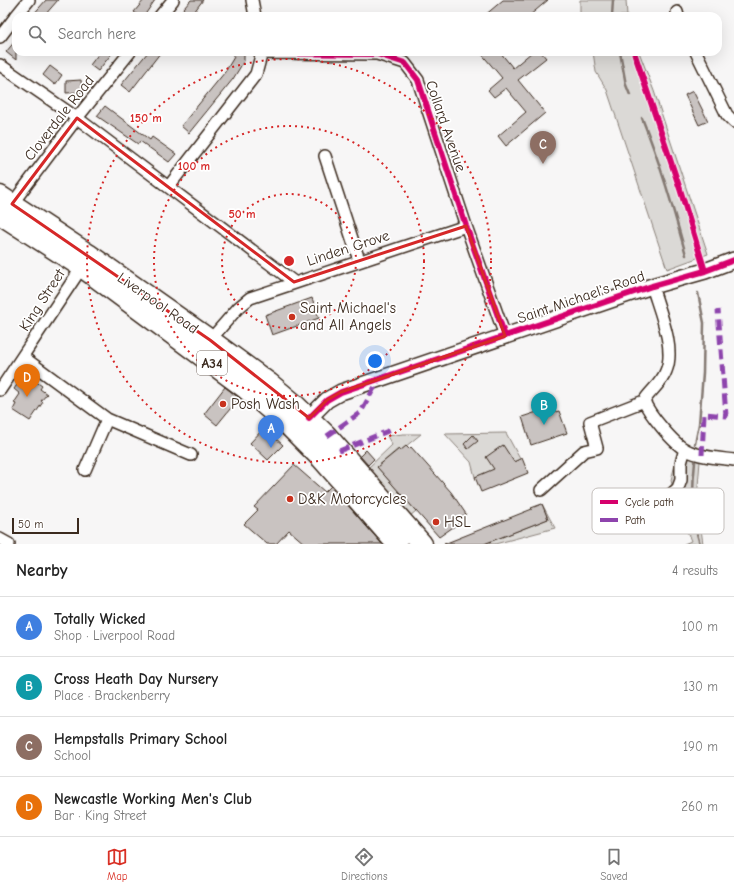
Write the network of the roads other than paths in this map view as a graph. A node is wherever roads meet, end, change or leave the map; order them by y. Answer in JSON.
{"nodes":[{"id":1,"x":29,"y":0,"type":"edge"},
{"id":2,"x":173,"y":0,"type":"edge"},
{"id":3,"x":252,"y":0,"type":"edge"},
{"id":4,"x":19,"y":12,"type":"edge"},
{"id":5,"x":163,"y":12,"type":"edge"},
{"id":6,"x":254,"y":12,"type":"edge"},
{"id":7,"x":12,"y":21,"type":"edge"},
{"id":8,"x":0,"y":37,"type":"edge"},
{"id":9,"x":127,"y":56,"type":"edge"},
{"id":10,"x":261,"y":56,"type":"edge"},
{"id":11,"x":383,"y":56,"type":"edge"},
{"id":12,"x":698,"y":56,"type":"edge"},
{"id":13,"x":0,"y":65,"type":"edge"},
{"id":14,"x":77,"y":118,"type":"junction"},
{"id":15,"x":734,"y":122,"type":"edge"},
{"id":16,"x":325,"y":156,"type":"dead end"},
{"id":17,"x":169,"y":186,"type":"junction"},
{"id":18,"x":3,"y":209,"type":"edge"},
{"id":19,"x":466,"y":226,"type":"junction"},
{"id":20,"x":359,"y":260,"type":"junction"},
{"id":21,"x":734,"y":260,"type":"edge"},
{"id":22,"x":82,"y":267,"type":"junction"},
{"id":23,"x":294,"y":282,"type":"junction"},
{"id":24,"x":652,"y":286,"type":"junction"},
{"id":25,"x":505,"y":336,"type":"junction"},
{"id":26,"x":210,"y":340,"type":"junction"},
{"id":27,"x":23,"y":357,"type":"junction"},
{"id":28,"x":0,"y":390,"type":"edge"},
{"id":29,"x":644,"y":401,"type":"junction"},
{"id":30,"x":107,"y":419,"type":"junction"},
{"id":31,"x":299,"y":423,"type":"junction"},
{"id":32,"x":685,"y":449,"type":"junction"},
{"id":33,"x":191,"y":455,"type":"dead end"},
{"id":34,"x":734,"y":460,"type":"edge"},
{"id":35,"x":85,"y":470,"type":"dead end"},
{"id":36,"x":678,"y":488,"type":"edge"},
{"id":37,"x":541,"y":490,"type":"dead end"},
{"id":38,"x":0,"y":539,"type":"edge"},
{"id":39,"x":9,"y":544,"type":"edge"},
{"id":40,"x":397,"y":544,"type":"edge"},
{"id":41,"x":422,"y":544,"type":"edge"}],
"edges":[{"from":1,"to":4,"type":"street"},
{"from":2,"to":5,"type":"street"},
{"from":3,"to":6,"type":"street"},
{"from":7,"to":8,"type":"street"},
{"from":9,"to":14,"type":"street","name":"Cloverdale Road"},
{"from":10,"to":17,"type":"street"},
{"from":11,"to":19,"type":"street","name":"Collard Avenue"},
{"from":12,"to":15,"type":"street"},
{"from":13,"to":14,"type":"street"},
{"from":14,"to":17,"type":"street"},
{"from":14,"to":18,"type":"street","name":"Cloverdale Road"},
{"from":16,"to":20,"type":"street"},
{"from":17,"to":23,"type":"street"},
{"from":18,"to":22,"type":"highway","name":"Liverpool Road","number":"A34"},
{"from":18,"to":26,"type":"highway","name":"Liverpool Road","number":"A34"},
{"from":19,"to":20,"type":"street","name":"Linden Grove"},
{"from":19,"to":25,"type":"street","name":"Collard Avenue"},
{"from":20,"to":23,"type":"street","name":"Linden Grove"},
{"from":21,"to":24,"type":"street","name":"Saint Michael's Road"},
{"from":22,"to":27,"type":"street","name":"King Street"},
{"from":22,"to":31,"type":"highway","name":"Liverpool Road","number":"A34"},
{"from":23,"to":26,"type":"street","name":"Linden Grove"},
{"from":24,"to":25,"type":"street","name":"Saint Michael's Road"},
{"from":24,"to":29,"type":"street"},
{"from":25,"to":31,"type":"street","name":"Saint Michael's Road"},
{"from":26,"to":31,"type":"highway","name":"Liverpool Road","number":"A34"},
{"from":27,"to":28,"type":"street","name":"King Street"},
{"from":27,"to":30,"type":"street"},
{"from":29,"to":32,"type":"street"},
{"from":29,"to":37,"type":"street"},
{"from":30,"to":33,"type":"street"},
{"from":30,"to":35,"type":"street"},
{"from":31,"to":40,"type":"highway","number":"A34"},
{"from":31,"to":41,"type":"highway","name":"Liverpool Road","number":"A34"},
{"from":32,"to":34,"type":"street"},
{"from":32,"to":36,"type":"street"},
{"from":38,"to":39,"type":"street"}]}
